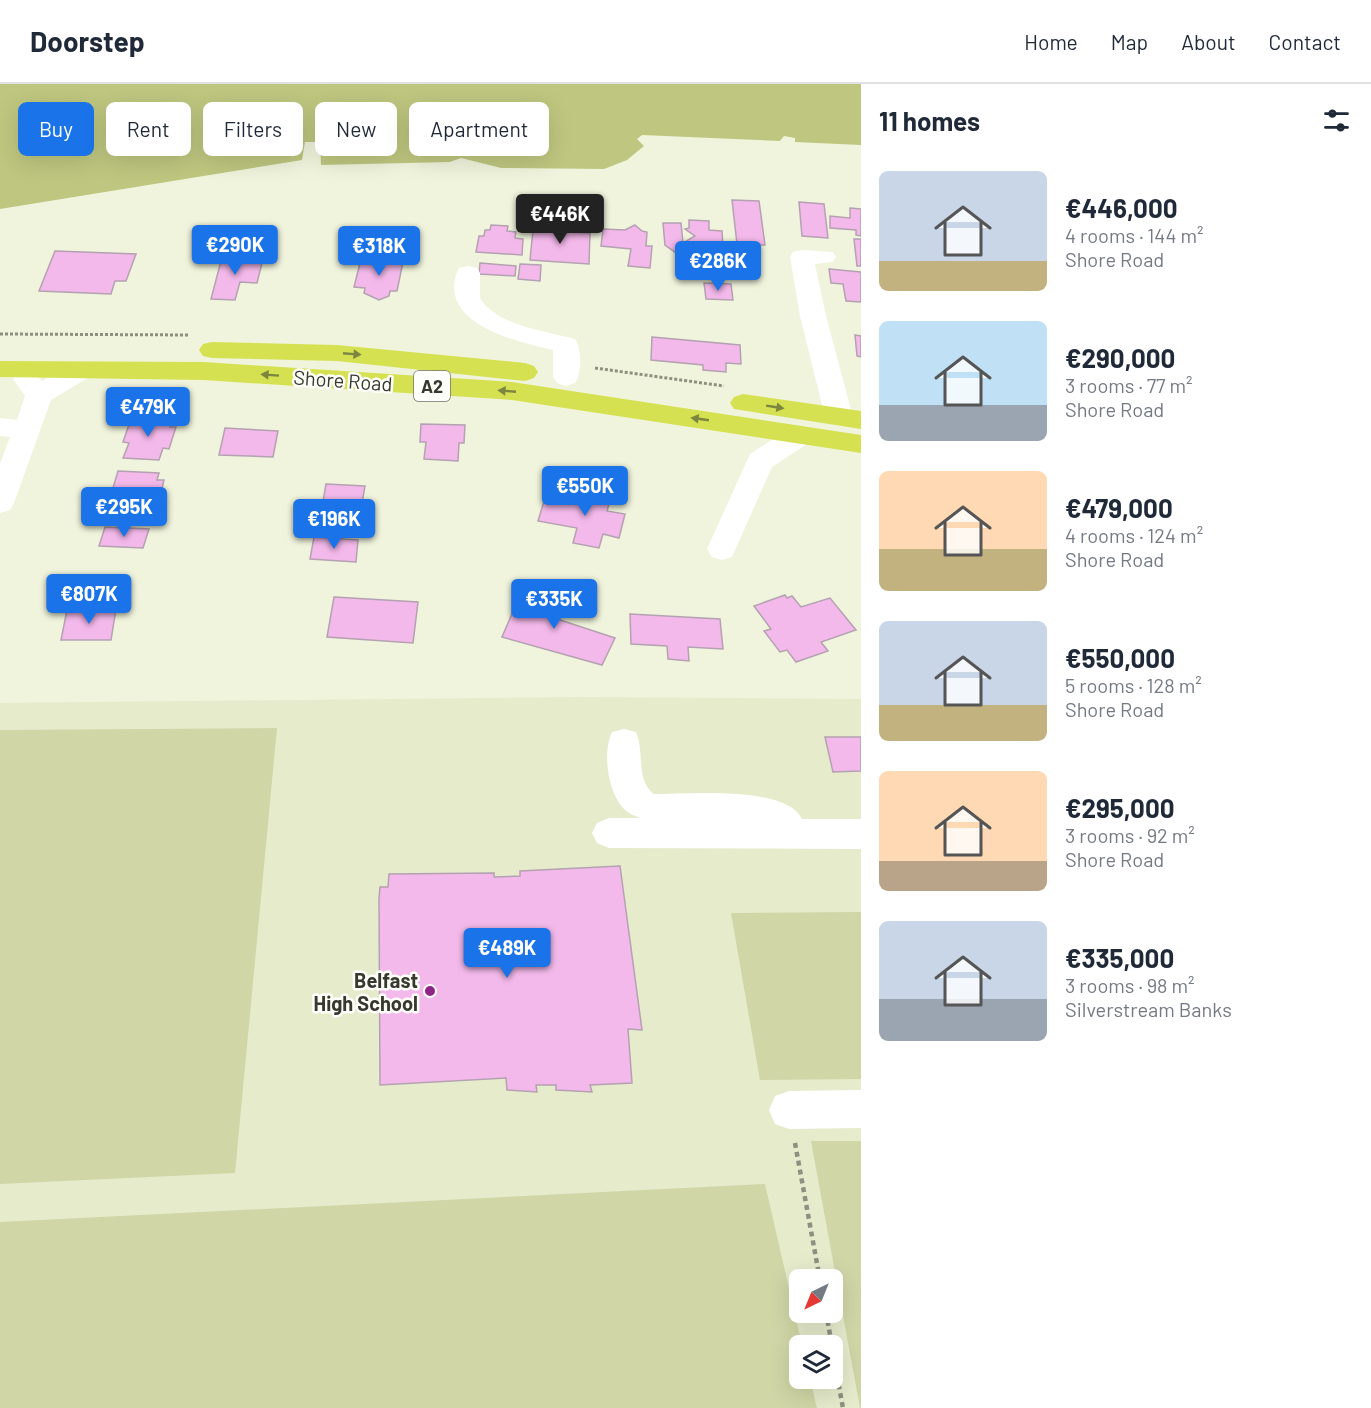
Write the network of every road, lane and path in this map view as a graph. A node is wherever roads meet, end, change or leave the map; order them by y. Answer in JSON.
{"nodes":[{"id":1,"x":824,"y":257,"type":"dead end"},
{"id":2,"x":468,"y":273,"type":"dead end"},
{"id":3,"x":0,"y":347,"type":"edge"},
{"id":4,"x":9,"y":369,"type":"edge"},
{"id":5,"x":82,"y":370,"type":"junction"},
{"id":6,"x":566,"y":377,"type":"junction"},
{"id":7,"x":39,"y":395,"type":"junction"},
{"id":8,"x":850,"y":418,"type":"edge"},
{"id":9,"x":735,"y":424,"type":"junction"},
{"id":10,"x":13,"y":428,"type":"edge"},
{"id":11,"x":800,"y":435,"type":"junction"},
{"id":12,"x":861,"y":444,"type":"edge"},
{"id":13,"x":760,"y":461,"type":"junction"},
{"id":14,"x":0,"y":503,"type":"edge"},
{"id":15,"x":722,"y":549,"type":"dead end"},
{"id":16,"x":624,"y":742,"type":"dead end"},
{"id":17,"x":609,"y":833,"type":"dead end"},
{"id":18,"x":791,"y":834,"type":"junction"},
{"id":19,"x":861,"y":834,"type":"edge"},
{"id":20,"x":789,"y":1110,"type":"joint"},
{"id":21,"x":861,"y":1110,"type":"edge"},
{"id":22,"x":818,"y":1269,"type":"edge"},
{"id":23,"x":840,"y":1389,"type":"edge"},
{"id":24,"x":843,"y":1408,"type":"edge"}],
"edges":[{"from":1,"to":8,"type":"street"},
{"from":2,"to":6,"type":"street"},
{"from":3,"to":6,"type":"highway","name":"Shore Road","number":"A2","one_way":true},
{"from":4,"to":5,"type":"highway","name":"Shore Road","number":"A2"},
{"from":4,"to":7,"type":"street"},
{"from":5,"to":7,"type":"street"},
{"from":9,"to":5,"type":"highway","name":"Shore Road","number":"A2","one_way":true},
{"from":6,"to":8,"type":"highway","name":"Shore Road","number":"A2","one_way":true},
{"from":7,"to":10,"type":"street"},
{"from":9,"to":11,"type":"highway","name":"Shore Road","number":"A2"},
{"from":9,"to":13,"type":"street"},
{"from":10,"to":14,"type":"street"},
{"from":11,"to":12,"type":"highway","name":"Shore Road","number":"A2"},
{"from":11,"to":13,"type":"street"},
{"from":13,"to":15,"type":"street"},
{"from":16,"to":18,"type":"street"},
{"from":17,"to":18,"type":"street"},
{"from":18,"to":19,"type":"street"},
{"from":20,"to":21,"type":"street"},
{"from":20,"to":22,"type":"path"},
{"from":23,"to":24,"type":"path"}]}
